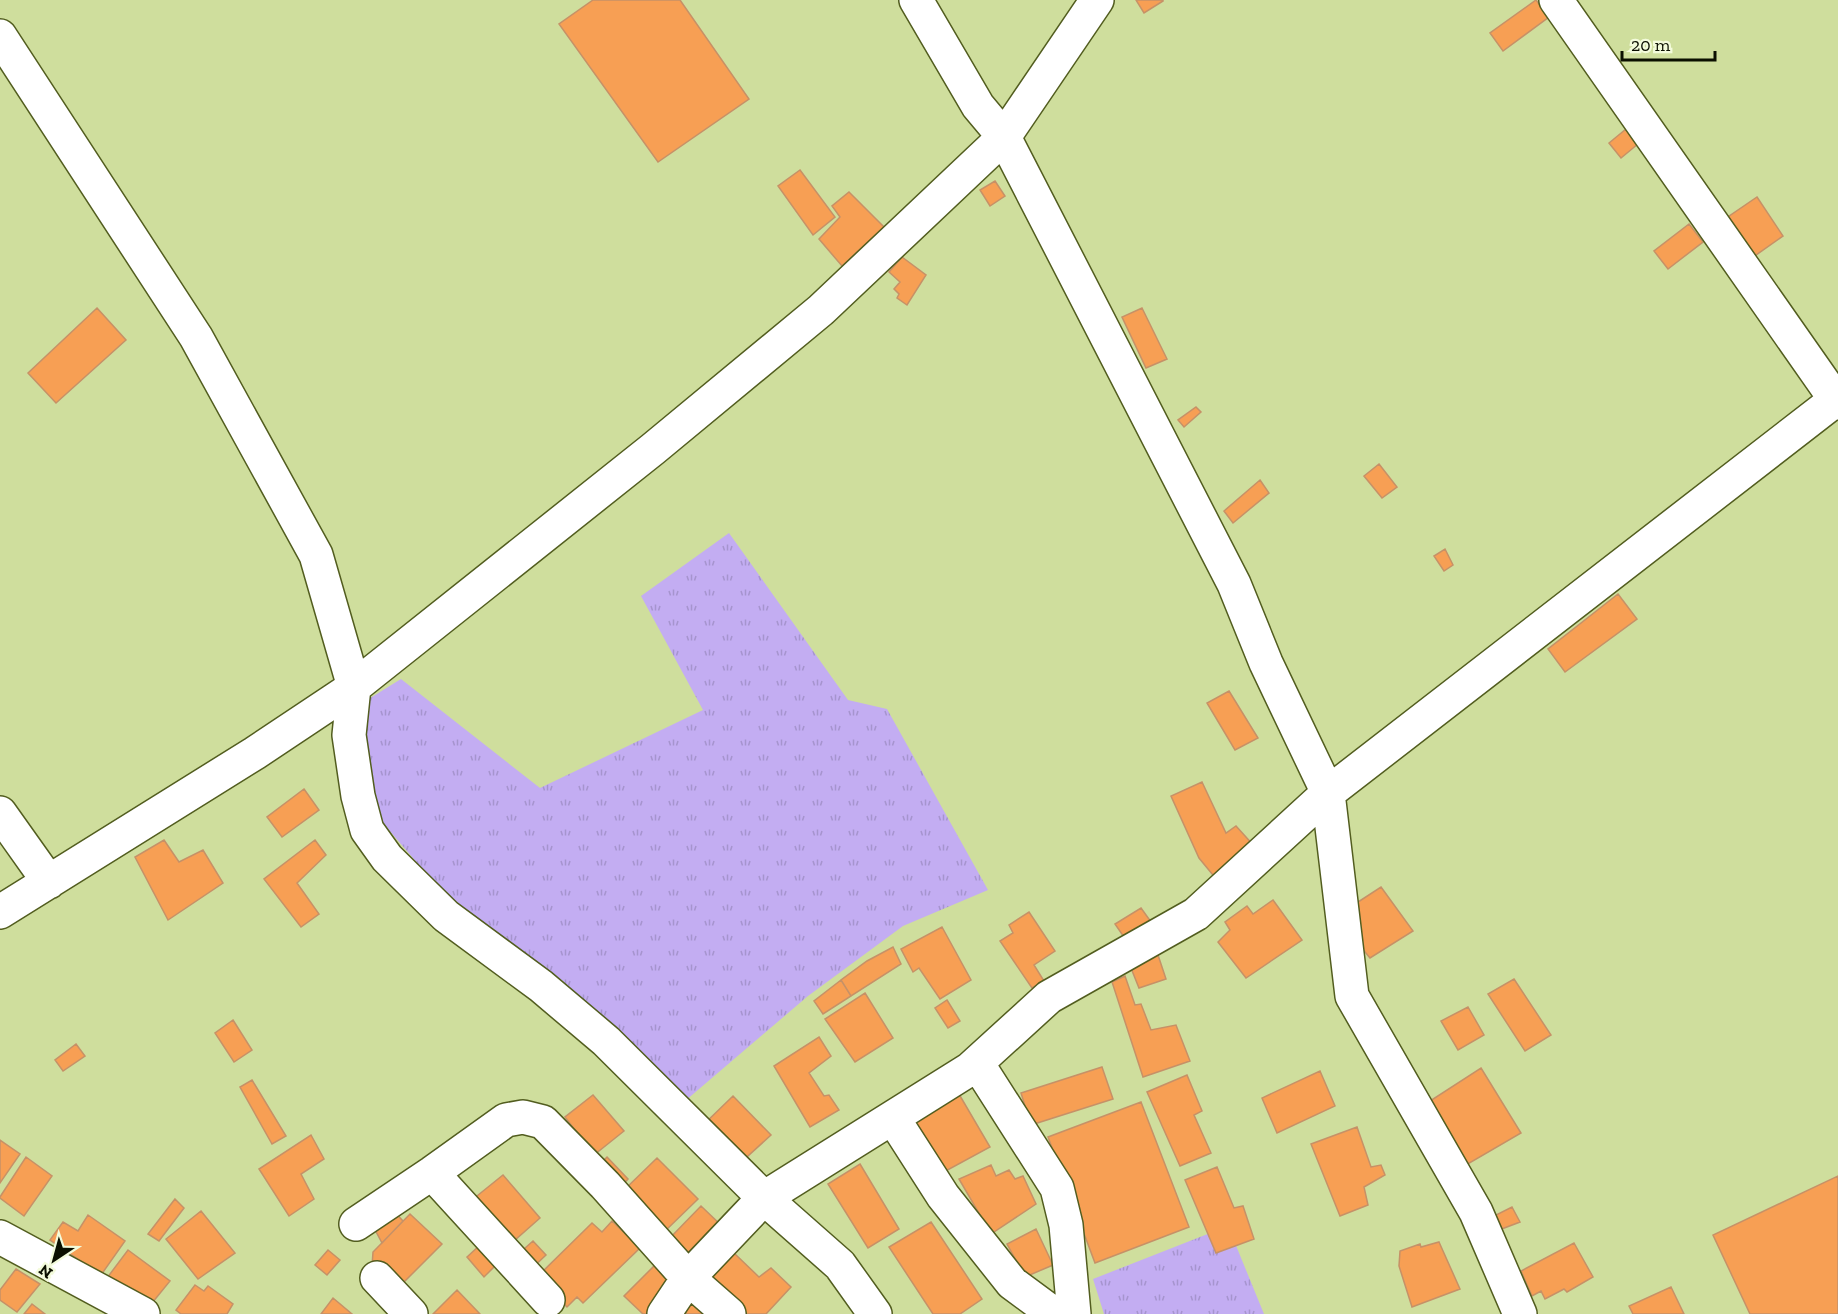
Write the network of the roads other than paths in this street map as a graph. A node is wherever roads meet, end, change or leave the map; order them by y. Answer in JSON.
{"nodes":[{"id":1,"x":916,"y":0,"type":"edge"},
{"id":2,"x":1097,"y":0,"type":"edge"},
{"id":3,"x":1556,"y":0,"type":"edge"},
{"id":4,"x":0,"y":36,"type":"edge"},
{"id":5,"x":1004,"y":137,"type":"junction"},
{"id":6,"x":1837,"y":400,"type":"edge"},
{"id":7,"x":354,"y":687,"type":"junction"},
{"id":8,"x":1328,"y":793,"type":"junction"},
{"id":9,"x":0,"y":813,"type":"edge"},
{"id":10,"x":49,"y":882,"type":"junction"},
{"id":11,"x":0,"y":912,"type":"edge"},
{"id":12,"x":977,"y":1063,"type":"junction"},
{"id":13,"x":893,"y":1118,"type":"junction"},
{"id":14,"x":432,"y":1173,"type":"junction"},
{"id":15,"x":764,"y":1198,"type":"junction"},
{"id":16,"x":356,"y":1224,"type":"dead end"},
{"id":17,"x":0,"y":1237,"type":"edge"},
{"id":18,"x":377,"y":1278,"type":"dead end"},
{"id":19,"x":688,"y":1278,"type":"junction"},
{"id":20,"x":548,"y":1300,"type":"dead end"},
{"id":21,"x":143,"y":1314,"type":"edge"},
{"id":22,"x":411,"y":1314,"type":"edge"},
{"id":23,"x":664,"y":1314,"type":"edge"},
{"id":24,"x":729,"y":1314,"type":"edge"},
{"id":25,"x":874,"y":1314,"type":"edge"},
{"id":26,"x":1054,"y":1314,"type":"edge"},
{"id":27,"x":1074,"y":1314,"type":"edge"},
{"id":28,"x":1520,"y":1314,"type":"edge"}],
"edges":[{"from":1,"to":5,"type":"street"},
{"from":2,"to":5,"type":"street"},
{"from":3,"to":6,"type":"street"},
{"from":4,"to":7,"type":"street"},
{"from":5,"to":7,"type":"street"},
{"from":5,"to":8,"type":"street"},
{"from":6,"to":8,"type":"street"},
{"from":7,"to":10,"type":"street"},
{"from":7,"to":15,"type":"street"},
{"from":8,"to":12,"type":"street"},
{"from":8,"to":28,"type":"street"},
{"from":9,"to":10,"type":"street"},
{"from":10,"to":11,"type":"street"},
{"from":12,"to":13,"type":"street"},
{"from":12,"to":27,"type":"street"},
{"from":13,"to":15,"type":"street"},
{"from":13,"to":26,"type":"street"},
{"from":14,"to":16,"type":"street"},
{"from":14,"to":19,"type":"street"},
{"from":14,"to":20,"type":"street"},
{"from":15,"to":19,"type":"street"},
{"from":15,"to":25,"type":"street"},
{"from":17,"to":21,"type":"street"},
{"from":18,"to":22,"type":"street"},
{"from":19,"to":23,"type":"street"},
{"from":19,"to":24,"type":"street"}]}
